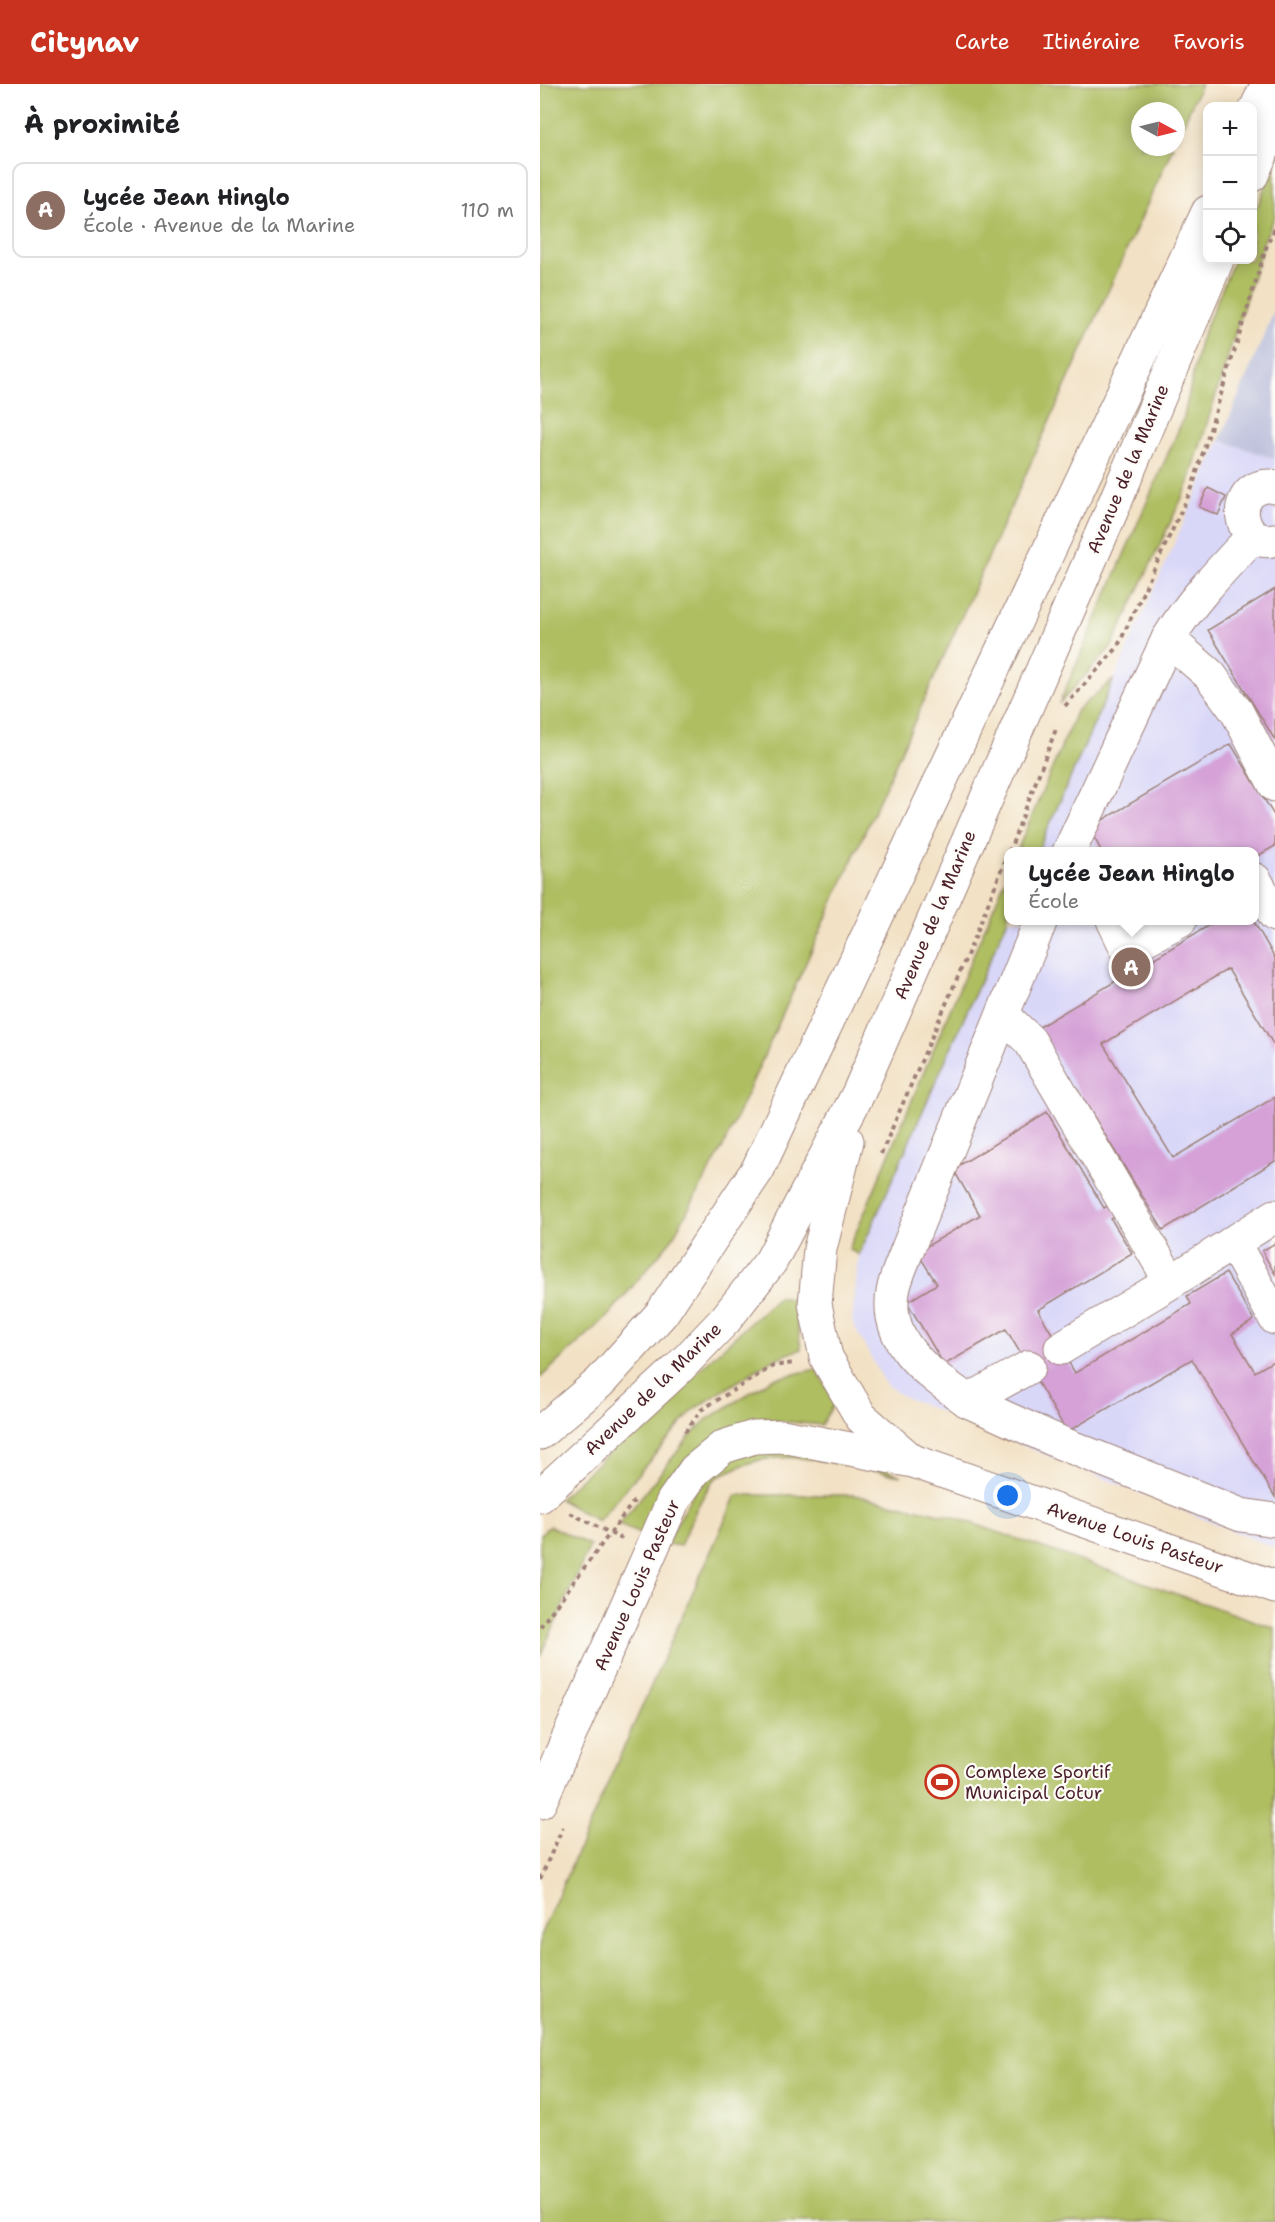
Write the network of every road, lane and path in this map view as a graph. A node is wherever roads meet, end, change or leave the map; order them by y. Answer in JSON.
{"nodes":[{"id":1,"x":1268,"y":84,"type":"edge"},
{"id":2,"x":1257,"y":107,"type":"edge"},
{"id":3,"x":1275,"y":121,"type":"edge"},
{"id":4,"x":1257,"y":163,"type":"edge"},
{"id":5,"x":1203,"y":223,"type":"edge"},
{"id":6,"x":1275,"y":228,"type":"edge"},
{"id":7,"x":1215,"y":264,"type":"edge"},
{"id":8,"x":1275,"y":487,"type":"edge"},
{"id":9,"x":1264,"y":538,"type":"edge"},
{"id":10,"x":1168,"y":639,"type":"junction"},
{"id":11,"x":1062,"y":715,"type":"dead end"},
{"id":12,"x":1058,"y":726,"type":"dead end"},
{"id":13,"x":1275,"y":785,"type":"edge"},
{"id":14,"x":1010,"y":847,"type":"edge"},
{"id":15,"x":1071,"y":847,"type":"edge"},
{"id":16,"x":1004,"y":862,"type":"edge"},
{"id":17,"x":1261,"y":876,"type":"edge"},
{"id":18,"x":1275,"y":915,"type":"edge"},
{"id":19,"x":1039,"y":925,"type":"edge"},
{"id":20,"x":1115,"y":925,"type":"edge"},
{"id":21,"x":1172,"y":925,"type":"edge"},
{"id":22,"x":1003,"y":1015,"type":"junction"},
{"id":23,"x":859,"y":1092,"type":"junction"},
{"id":24,"x":877,"y":1163,"type":"dead end"},
{"id":25,"x":1275,"y":1216,"type":"edge"},
{"id":26,"x":1233,"y":1242,"type":"junction"},
{"id":27,"x":1171,"y":1282,"type":"junction"},
{"id":28,"x":1275,"y":1318,"type":"edge"},
{"id":29,"x":1060,"y":1348,"type":"dead end"},
{"id":30,"x":1029,"y":1367,"type":"dead end"},
{"id":31,"x":968,"y":1401,"type":"junction"},
{"id":32,"x":540,"y":1433,"type":"edge"},
{"id":33,"x":913,"y":1461,"type":"junction"},
{"id":34,"x":540,"y":1496,"type":"edge"},
{"id":35,"x":1275,"y":1520,"type":"edge"},
{"id":36,"x":651,"y":1550,"type":"junction"},
{"id":37,"x":1275,"y":1587,"type":"edge"},
{"id":38,"x":540,"y":1802,"type":"edge"}],
"edges":[{"from":1,"to":2,"type":"main road"},
{"from":3,"to":4,"type":"main road"},
{"from":5,"to":32,"type":"main road","name":"Avenue de la Marine"},
{"from":6,"to":11,"type":"path"},
{"from":7,"to":23,"type":"main road","name":"Avenue de la Marine"},
{"from":8,"to":9,"type":"main road"},
{"from":9,"to":10,"type":"main road"},
{"from":10,"to":13,"type":"main road"},
{"from":10,"to":15,"type":"main road"},
{"from":12,"to":14,"type":"path"},
{"from":16,"to":24,"type":"path"},
{"from":17,"to":18,"type":"main road"},
{"from":19,"to":22,"type":"main road"},
{"from":20,"to":21,"type":"main road"},
{"from":22,"to":27,"type":"main road"},
{"from":22,"to":31,"type":"main road"},
{"from":23,"to":33,"type":"main road"},
{"from":23,"to":34,"type":"main road","name":"Avenue de la Marine"},
{"from":25,"to":26,"type":"main road"},
{"from":26,"to":27,"type":"main road"},
{"from":26,"to":28,"type":"main road"},
{"from":27,"to":29,"type":"main road"},
{"from":30,"to":31,"type":"main road"},
{"from":31,"to":35,"type":"main road"},
{"from":33,"to":36,"type":"main road","name":"Avenue Louis Pasteur"},
{"from":33,"to":37,"type":"main road","name":"Avenue Louis Pasteur"},
{"from":34,"to":36,"type":"path"},
{"from":36,"to":38,"type":"main road","name":"Avenue Louis Pasteur"}]}
